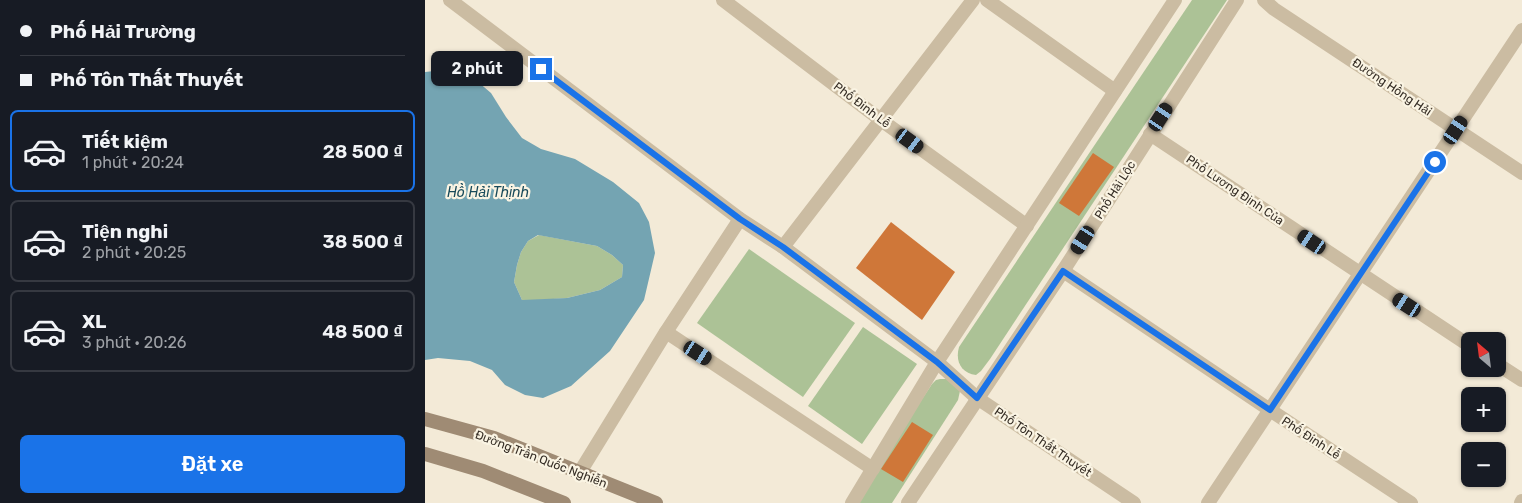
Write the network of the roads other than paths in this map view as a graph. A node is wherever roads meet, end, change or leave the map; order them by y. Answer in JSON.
{"nodes":[{"id":1,"x":450,"y":0,"type":"edge"},
{"id":2,"x":723,"y":0,"type":"edge"},
{"id":3,"x":973,"y":0,"type":"edge"},
{"id":4,"x":987,"y":0,"type":"edge"},
{"id":5,"x":1175,"y":0,"type":"edge"},
{"id":6,"x":1237,"y":0,"type":"edge"},
{"id":7,"x":1264,"y":0,"type":"edge"},
{"id":8,"x":1522,"y":30,"type":"edge"},
{"id":9,"x":1115,"y":91,"type":"junction"},
{"id":10,"x":881,"y":120,"type":"junction"},
{"id":11,"x":1456,"y":130,"type":"junction"},
{"id":12,"x":1150,"y":134,"type":"junction"},
{"id":13,"x":1522,"y":173,"type":"edge"},
{"id":14,"x":740,"y":219,"type":"junction"},
{"id":15,"x":1027,"y":226,"type":"junction"},
{"id":16,"x":783,"y":247,"type":"junction"},
{"id":17,"x":1063,"y":271,"type":"junction"},
{"id":18,"x":1360,"y":274,"type":"junction"},
{"id":19,"x":666,"y":332,"type":"junction"},
{"id":20,"x":1461,"y":340,"type":"edge"},
{"id":21,"x":937,"y":362,"type":"junction"},
{"id":22,"x":1506,"y":370,"type":"edge"},
{"id":23,"x":1522,"y":380,"type":"edge"},
{"id":24,"x":977,"y":398,"type":"junction"},
{"id":25,"x":1270,"y":410,"type":"junction"},
{"id":26,"x":425,"y":419,"type":"edge"},
{"id":27,"x":425,"y":454,"type":"edge"},
{"id":28,"x":873,"y":469,"type":"junction"},
{"id":29,"x":580,"y":472,"type":"junction"},
{"id":30,"x":564,"y":503,"type":"edge"},
{"id":31,"x":656,"y":503,"type":"edge"},
{"id":32,"x":852,"y":503,"type":"edge"},
{"id":33,"x":907,"y":503,"type":"edge"},
{"id":34,"x":1134,"y":503,"type":"edge"},
{"id":35,"x":1208,"y":503,"type":"edge"},
{"id":36,"x":1411,"y":503,"type":"edge"}],
"edges":[{"from":1,"to":14,"type":"street","name":"Phố Tôn Thất Thuyết"},
{"from":2,"to":10,"type":"street","name":"Phố Đinh Lễ"},
{"from":3,"to":10,"type":"street"},
{"from":4,"to":9,"type":"street"},
{"from":5,"to":9,"type":"street"},
{"from":6,"to":12,"type":"street","name":"Phố Hải Lộc"},
{"from":7,"to":11,"type":"street","name":"Đường Hồng Hải"},
{"from":8,"to":11,"type":"street"},
{"from":9,"to":15,"type":"street"},
{"from":10,"to":15,"type":"street","name":"Phố Đinh Lễ"},
{"from":10,"to":16,"type":"street"},
{"from":11,"to":13,"type":"street","name":"Đường Hồng Hải"},
{"from":11,"to":18,"type":"street"},
{"from":12,"to":17,"type":"street","name":"Phố Hải Lộc"},
{"from":12,"to":18,"type":"street","name":"Phố Lương Định Của"},
{"from":14,"to":16,"type":"street","name":"Phố Tôn Thất Thuyết"},
{"from":14,"to":19,"type":"street"},
{"from":15,"to":21,"type":"street"},
{"from":16,"to":21,"type":"street","name":"Phố Tôn Thất Thuyết"},
{"from":17,"to":24,"type":"street","name":"Phố Hải Lộc"},
{"from":17,"to":25,"type":"street","name":"Phố Đinh Lễ"},
{"from":18,"to":20,"type":"street","name":"Phố Lương Định Của"},
{"from":18,"to":25,"type":"street"},
{"from":19,"to":28,"type":"street"},
{"from":19,"to":29,"type":"street"},
{"from":21,"to":24,"type":"street","name":"Phố Tôn Thất Thuyết"},
{"from":21,"to":28,"type":"street"},
{"from":22,"to":23,"type":"street"},
{"from":24,"to":33,"type":"street","name":"Phố Hải Lộc"},
{"from":24,"to":34,"type":"street","name":"Phố Tôn Thất Thuyết"},
{"from":25,"to":35,"type":"street"},
{"from":25,"to":36,"type":"street","name":"Phố Đinh Lễ"},
{"from":26,"to":29,"type":"main road","name":"Đường Trần Quốc Nghiễn"},
{"from":27,"to":30,"type":"main road"},
{"from":28,"to":32,"type":"street"},
{"from":29,"to":31,"type":"main road","name":"Đường Trần Quốc Nghiễn"}]}
